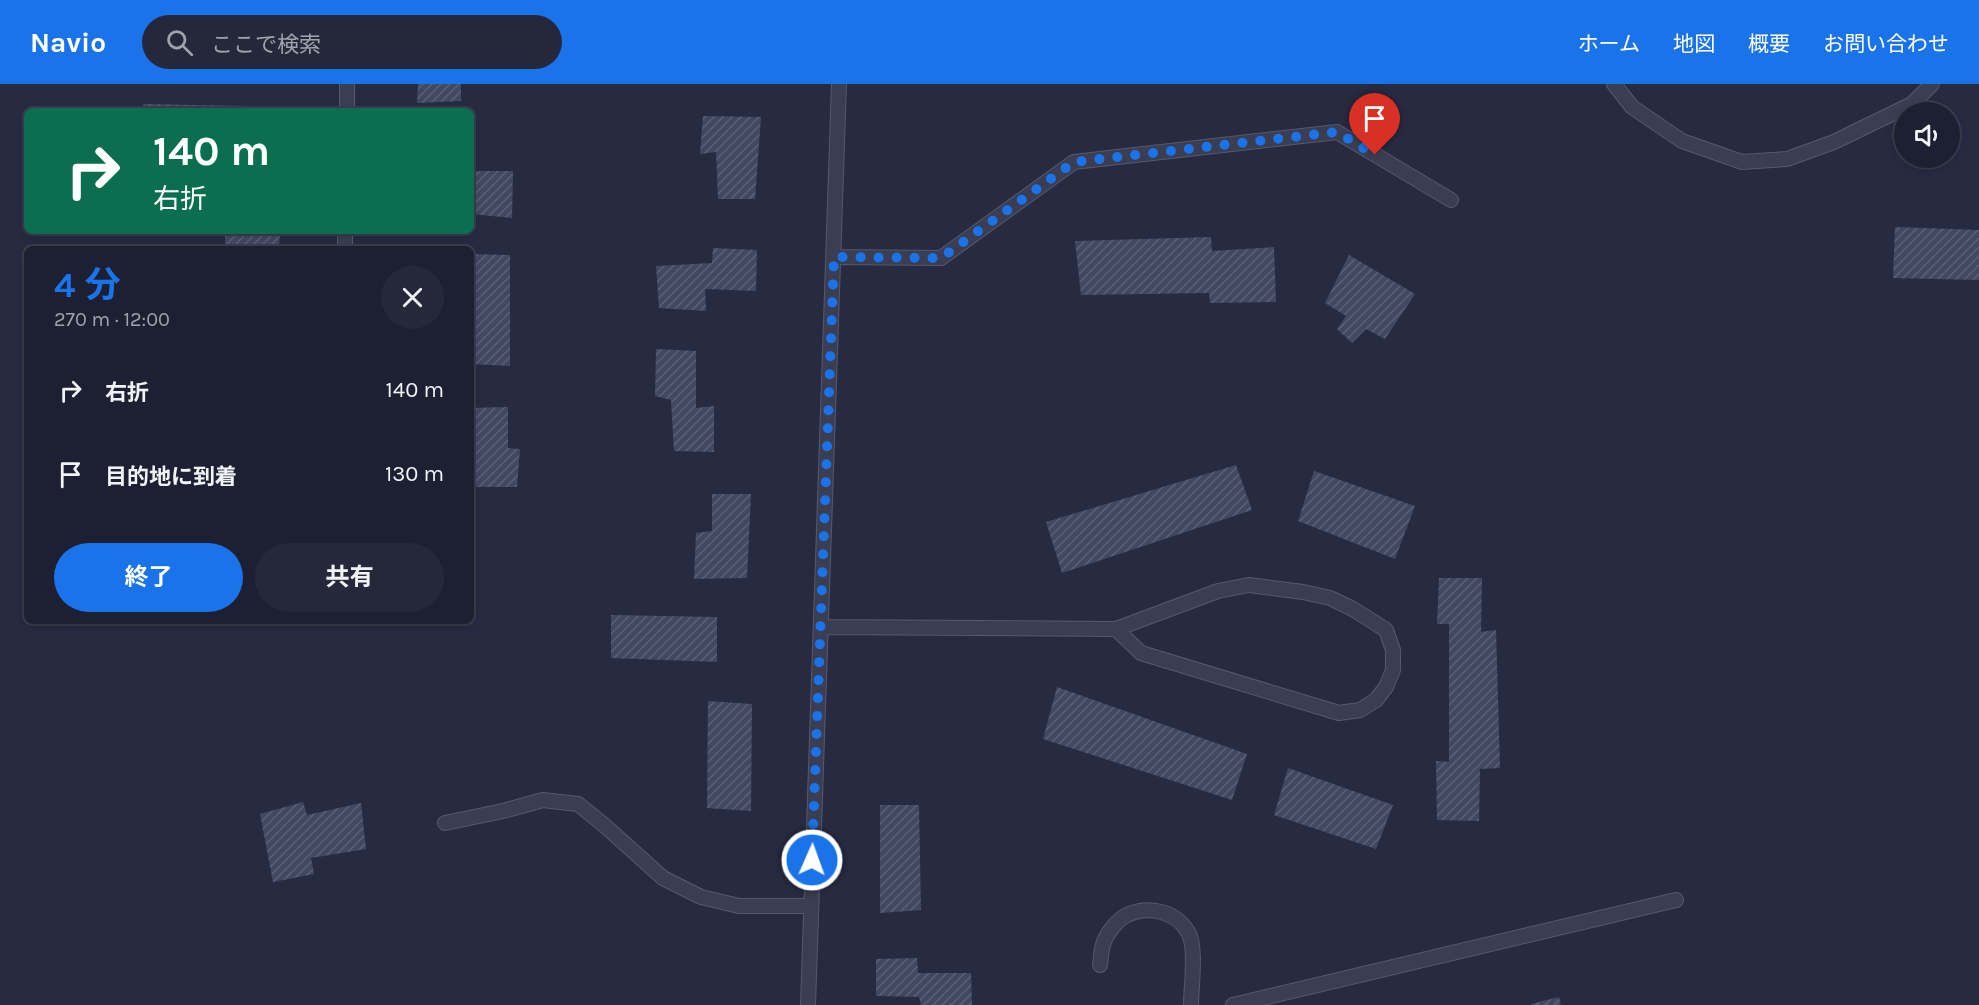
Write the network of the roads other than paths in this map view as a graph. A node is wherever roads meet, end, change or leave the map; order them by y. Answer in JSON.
{"nodes":[{"id":1,"x":347,"y":84,"type":"edge"},
{"id":2,"x":839,"y":84,"type":"edge"},
{"id":3,"x":1614,"y":84,"type":"edge"},
{"id":4,"x":1932,"y":84,"type":"edge"},
{"id":5,"x":347,"y":108,"type":"edge"},
{"id":6,"x":1451,"y":200,"type":"dead end"},
{"id":7,"x":834,"y":257,"type":"junction"},
{"id":8,"x":821,"y":627,"type":"junction"},
{"id":9,"x":1116,"y":629,"type":"junction"},
{"id":10,"x":445,"y":823,"type":"dead end"},
{"id":11,"x":1676,"y":900,"type":"dead end"},
{"id":12,"x":811,"y":906,"type":"junction"},
{"id":13,"x":1100,"y":965,"type":"dead end"},
{"id":14,"x":808,"y":1005,"type":"edge"},
{"id":15,"x":1191,"y":1005,"type":"edge"},
{"id":16,"x":1233,"y":1005,"type":"edge"}],
"edges":[{"from":1,"to":5,"type":"lane"},
{"from":2,"to":7,"type":"lane"},
{"from":3,"to":4,"type":"lane"},
{"from":6,"to":7,"type":"lane"},
{"from":7,"to":8,"type":"lane"},
{"from":8,"to":9,"type":"lane"},
{"from":8,"to":12,"type":"lane"},
{"from":9,"to":9,"type":"lane"},
{"from":10,"to":12,"type":"lane"},
{"from":11,"to":16,"type":"lane"},
{"from":12,"to":14,"type":"lane"},
{"from":13,"to":15,"type":"lane"}]}
